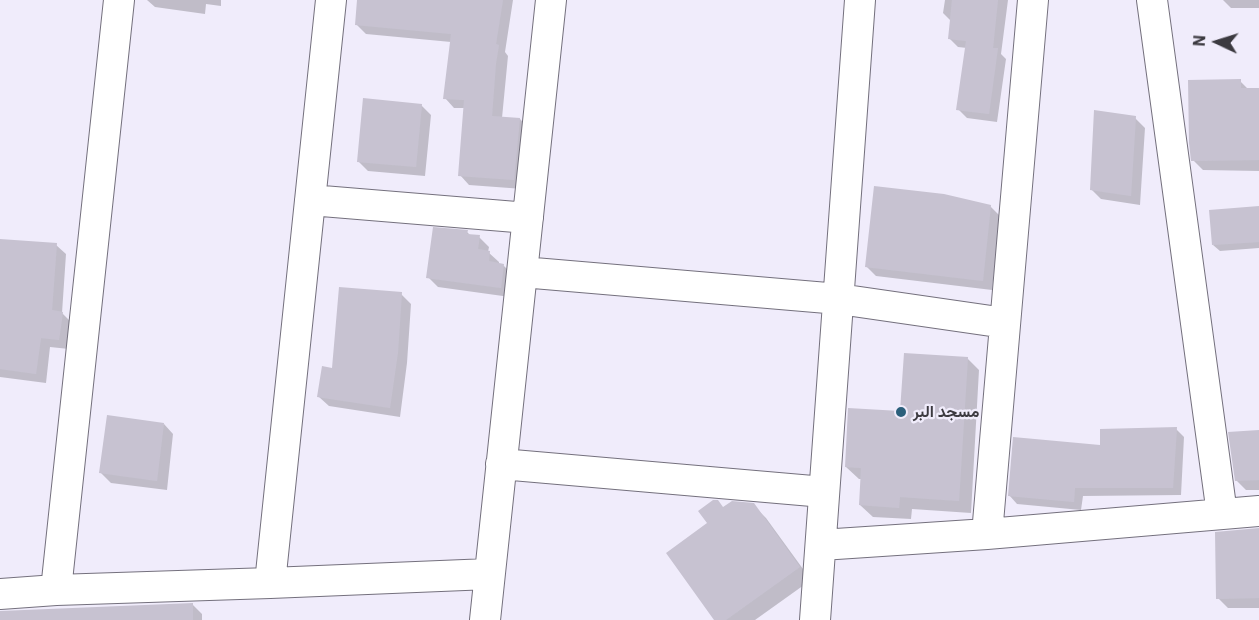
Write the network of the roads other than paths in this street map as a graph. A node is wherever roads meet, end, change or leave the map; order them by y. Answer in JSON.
{"nodes":[{"id":1,"x":119,"y":0,"type":"edge"},
{"id":2,"x":331,"y":0,"type":"edge"},
{"id":3,"x":551,"y":0,"type":"edge"},
{"id":4,"x":860,"y":0,"type":"edge"},
{"id":5,"x":1033,"y":0,"type":"edge"},
{"id":6,"x":1152,"y":0,"type":"edge"},
{"id":7,"x":310,"y":200,"type":"junction"},
{"id":8,"x":528,"y":218,"type":"junction"},
{"id":9,"x":522,"y":272,"type":"junction"},
{"id":10,"x":839,"y":299,"type":"junction"},
{"id":11,"x":1005,"y":323,"type":"junction"},
{"id":12,"x":501,"y":464,"type":"junction"},
{"id":13,"x":824,"y":492,"type":"junction"},
{"id":14,"x":1259,"y":511,"type":"edge"},
{"id":15,"x":1222,"y":514,"type":"junction"},
{"id":16,"x":987,"y":534,"type":"junction"},
{"id":17,"x":821,"y":545,"type":"junction"},
{"id":18,"x":489,"y":574,"type":"junction"},
{"id":19,"x":270,"y":584,"type":"junction"},
{"id":20,"x":56,"y":590,"type":"junction"},
{"id":21,"x":0,"y":594,"type":"edge"},
{"id":22,"x":485,"y":620,"type":"edge"},
{"id":23,"x":815,"y":620,"type":"edge"}],
"edges":[{"from":1,"to":20,"type":"street"},
{"from":2,"to":7,"type":"street"},
{"from":3,"to":8,"type":"street"},
{"from":4,"to":10,"type":"street"},
{"from":5,"to":11,"type":"street"},
{"from":6,"to":15,"type":"street"},
{"from":7,"to":8,"type":"street"},
{"from":7,"to":19,"type":"street"},
{"from":8,"to":9,"type":"street"},
{"from":9,"to":10,"type":"street"},
{"from":9,"to":12,"type":"street"},
{"from":10,"to":11,"type":"street"},
{"from":10,"to":13,"type":"street"},
{"from":11,"to":16,"type":"street"},
{"from":12,"to":13,"type":"street"},
{"from":12,"to":18,"type":"street"},
{"from":13,"to":17,"type":"street"},
{"from":14,"to":15,"type":"street"},
{"from":15,"to":16,"type":"street"},
{"from":16,"to":17,"type":"street"},
{"from":17,"to":23,"type":"street"},
{"from":18,"to":19,"type":"street"},
{"from":18,"to":22,"type":"street"},
{"from":19,"to":20,"type":"street"},
{"from":20,"to":21,"type":"street"}]}
